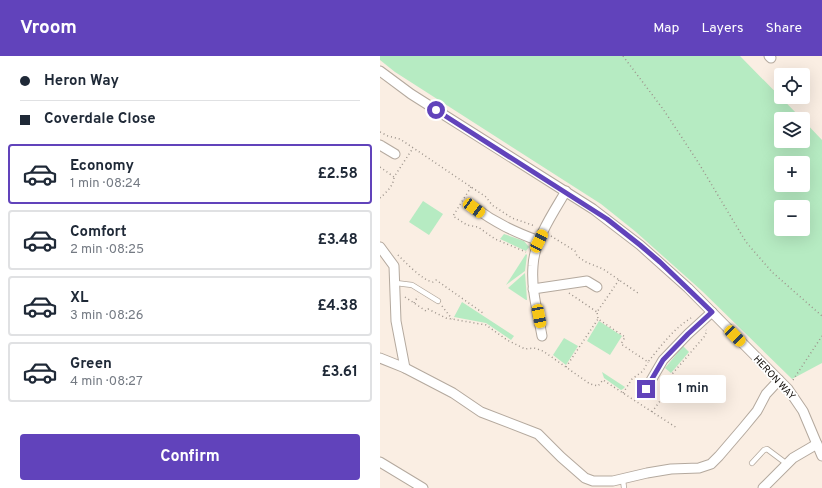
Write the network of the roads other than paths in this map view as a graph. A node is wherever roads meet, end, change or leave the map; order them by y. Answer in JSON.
{"nodes":[{"id":1,"x":380,"y":71,"type":"edge"},
{"id":2,"x":380,"y":145,"type":"edge"},
{"id":3,"x":395,"y":154,"type":"dead end"},
{"id":4,"x":566,"y":191,"type":"junction"},
{"id":5,"x":474,"y":208,"type":"dead end"},
{"id":6,"x":539,"y":241,"type":"junction"},
{"id":7,"x":380,"y":247,"type":"edge"},
{"id":8,"x":396,"y":283,"type":"junction"},
{"id":9,"x":597,"y":287,"type":"dead end"},
{"id":10,"x":533,"y":289,"type":"junction"},
{"id":11,"x":438,"y":301,"type":"road end"},
{"id":12,"x":712,"y":312,"type":"junction"},
{"id":13,"x":542,"y":336,"type":"dead end"},
{"id":14,"x":380,"y":358,"type":"edge"},
{"id":15,"x":405,"y":368,"type":"junction"},
{"id":16,"x":779,"y":380,"type":"junction"},
{"id":17,"x":646,"y":389,"type":"dead end"},
{"id":18,"x":817,"y":444,"type":"junction"},
{"id":19,"x":822,"y":456,"type":"edge"},
{"id":20,"x":380,"y":462,"type":"edge"},
{"id":21,"x":752,"y":463,"type":"dead end"},
{"id":22,"x":787,"y":464,"type":"junction"},
{"id":23,"x":623,"y":484,"type":"edge"},
{"id":24,"x":423,"y":488,"type":"edge"},
{"id":25,"x":763,"y":488,"type":"edge"}],
"edges":[{"from":1,"to":4,"type":"street","name":"HERON WAY"},
{"from":2,"to":3,"type":"street"},
{"from":4,"to":6,"type":"street"},
{"from":4,"to":12,"type":"street","name":"HERON WAY"},
{"from":5,"to":6,"type":"street"},
{"from":6,"to":10,"type":"street"},
{"from":7,"to":8,"type":"street"},
{"from":8,"to":11,"type":"lane"},
{"from":8,"to":15,"type":"street"},
{"from":9,"to":10,"type":"street"},
{"from":10,"to":13,"type":"street"},
{"from":12,"to":16,"type":"street","name":"HERON WAY"},
{"from":12,"to":17,"type":"street"},
{"from":14,"to":15,"type":"street"},
{"from":15,"to":23,"type":"street"},
{"from":16,"to":18,"type":"street","name":"HERON WAY"},
{"from":16,"to":23,"type":"street"},
{"from":18,"to":19,"type":"street","name":"HERON WAY"},
{"from":18,"to":22,"type":"street"},
{"from":20,"to":24,"type":"street"},
{"from":21,"to":22,"type":"lane"},
{"from":22,"to":25,"type":"street"}]}
